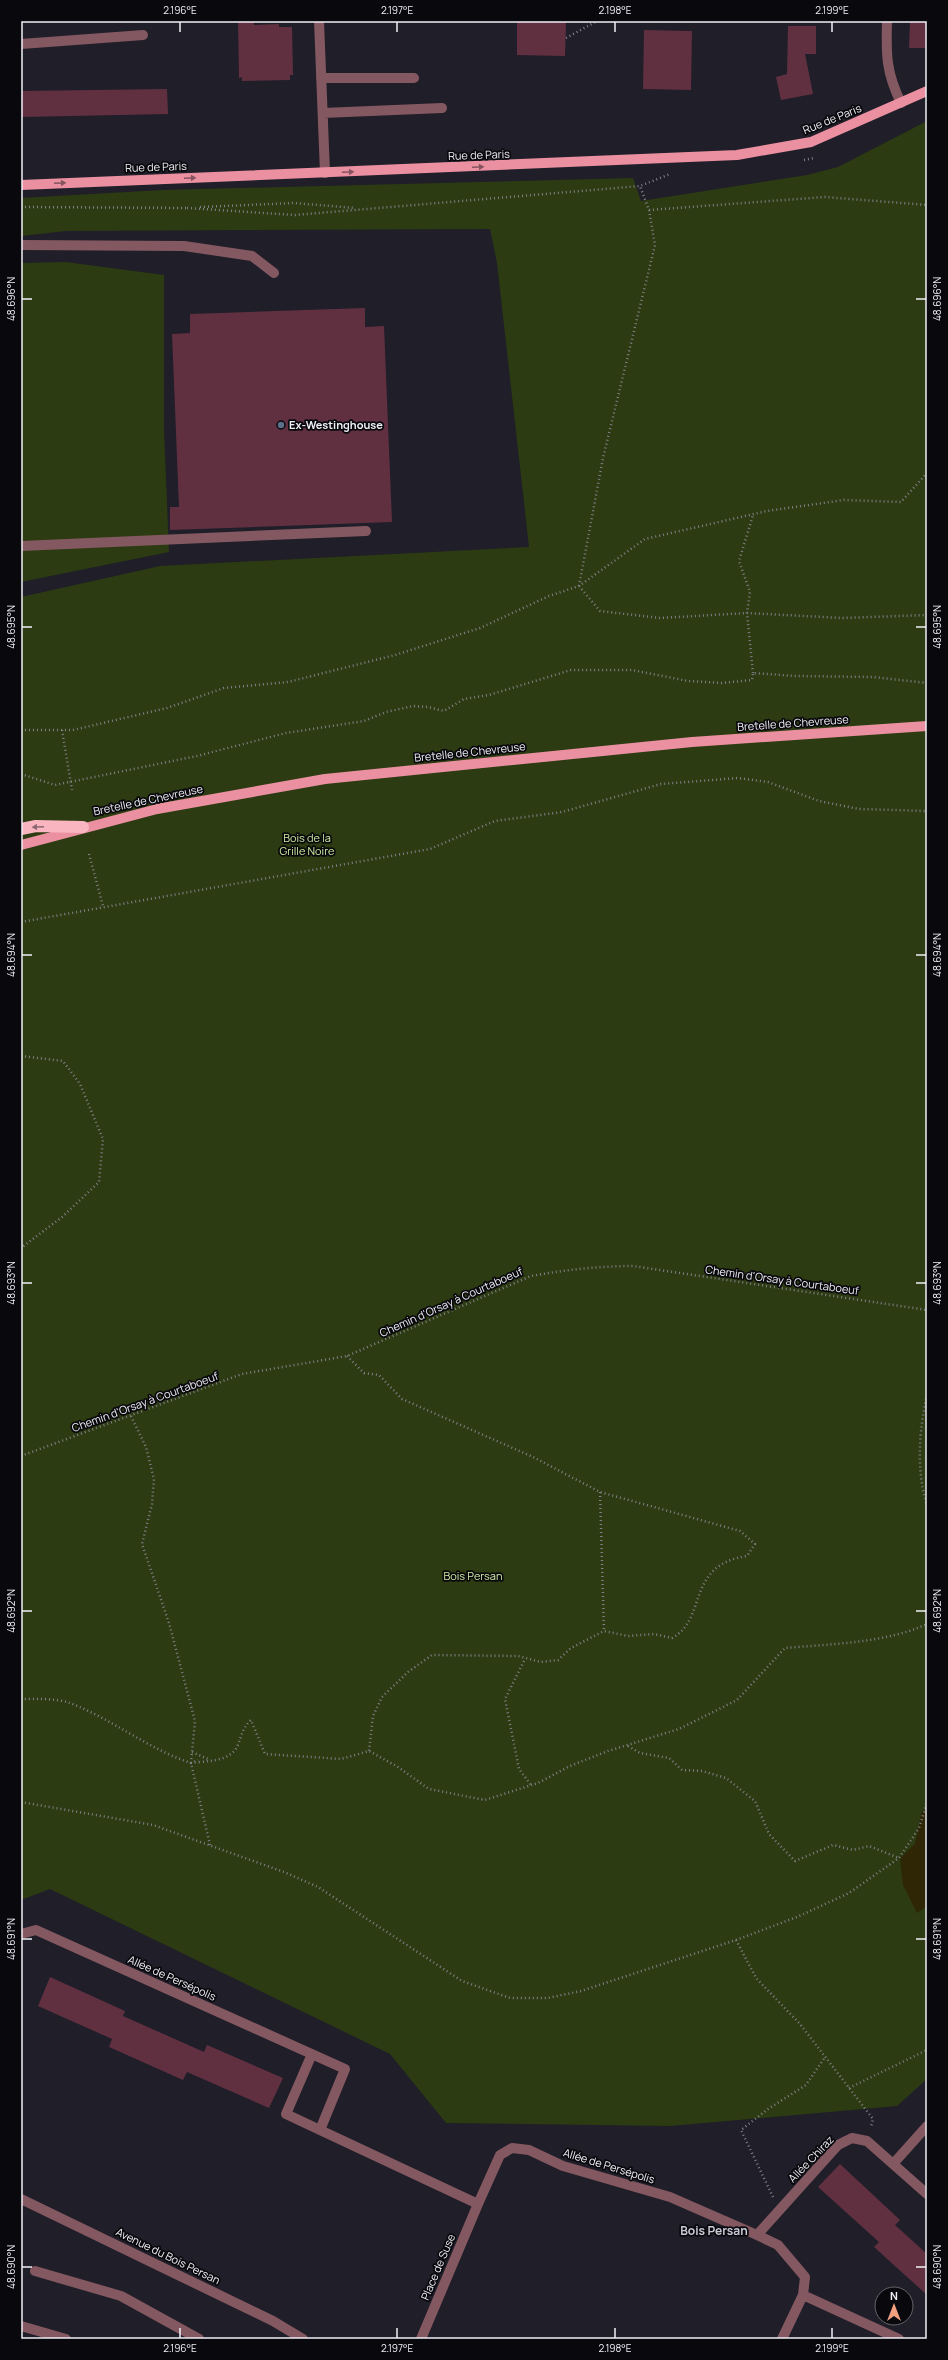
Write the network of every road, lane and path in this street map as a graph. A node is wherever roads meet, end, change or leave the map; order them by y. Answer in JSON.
{"nodes":[{"id":1,"x":319,"y":21,"type":"edge"},
{"id":2,"x":597,"y":21,"type":"edge"},
{"id":3,"x":887,"y":21,"type":"edge"},
{"id":4,"x":143,"y":35,"type":"dead end"},
{"id":5,"x":566,"y":38,"type":"dead end"},
{"id":6,"x":21,"y":44,"type":"edge"},
{"id":7,"x":321,"y":78,"type":"junction"},
{"id":8,"x":414,"y":78,"type":"dead end"},
{"id":9,"x":927,"y":91,"type":"edge"},
{"id":10,"x":901,"y":103,"type":"junction"},
{"id":11,"x":442,"y":108,"type":"dead end"},
{"id":12,"x":323,"y":112,"type":"junction"},
{"id":13,"x":325,"y":173,"type":"junction"},
{"id":14,"x":671,"y":173,"type":"dead end"},
{"id":15,"x":21,"y":185,"type":"edge"},
{"id":16,"x":640,"y":186,"type":"junction"},
{"id":17,"x":927,"y":205,"type":"edge"},
{"id":18,"x":21,"y":207,"type":"edge"},
{"id":19,"x":187,"y":208,"type":"junction"},
{"id":20,"x":363,"y":209,"type":"junction"},
{"id":21,"x":649,"y":210,"type":"junction"},
{"id":22,"x":21,"y":244,"type":"edge"},
{"id":23,"x":274,"y":273,"type":"dead end"},
{"id":24,"x":927,"y":473,"type":"edge"},
{"id":25,"x":754,"y":514,"type":"junction"},
{"id":26,"x":366,"y":531,"type":"dead end"},
{"id":27,"x":21,"y":546,"type":"edge"},
{"id":28,"x":579,"y":586,"type":"junction"},
{"id":29,"x":747,"y":613,"type":"junction"},
{"id":30,"x":927,"y":615,"type":"edge"},
{"id":31,"x":753,"y":673,"type":"junction"},
{"id":32,"x":927,"y":683,"type":"edge"},
{"id":33,"x":927,"y":726,"type":"edge"},
{"id":34,"x":21,"y":730,"type":"edge"},
{"id":35,"x":62,"y":730,"type":"junction"},
{"id":36,"x":21,"y":774,"type":"edge"},
{"id":37,"x":70,"y":783,"type":"junction"},
{"id":38,"x":72,"y":790,"type":"dead end"},
{"id":39,"x":927,"y":811,"type":"edge"},
{"id":40,"x":83,"y":827,"type":"junction"},
{"id":41,"x":21,"y":829,"type":"edge"},
{"id":42,"x":21,"y":845,"type":"edge"},
{"id":43,"x":89,"y":854,"type":"dead end"},
{"id":44,"x":103,"y":906,"type":"junction"},
{"id":45,"x":21,"y":922,"type":"edge"},
{"id":46,"x":21,"y":1056,"type":"edge"},
{"id":47,"x":21,"y":1248,"type":"edge"},
{"id":48,"x":927,"y":1310,"type":"edge"},
{"id":49,"x":347,"y":1356,"type":"junction"},
{"id":50,"x":927,"y":1395,"type":"edge"},
{"id":51,"x":131,"y":1416,"type":"junction"},
{"id":52,"x":21,"y":1456,"type":"edge"},
{"id":53,"x":600,"y":1492,"type":"junction"},
{"id":54,"x":927,"y":1505,"type":"edge"},
{"id":55,"x":927,"y":1624,"type":"edge"},
{"id":56,"x":604,"y":1631,"type":"junction"},
{"id":57,"x":524,"y":1661,"type":"dead end"},
{"id":58,"x":21,"y":1698,"type":"edge"},
{"id":59,"x":627,"y":1745,"type":"junction"},
{"id":60,"x":369,"y":1750,"type":"junction"},
{"id":61,"x":192,"y":1752,"type":"junction"},
{"id":62,"x":198,"y":1760,"type":"dead end"},
{"id":63,"x":210,"y":1760,"type":"junction"},
{"id":64,"x":191,"y":1763,"type":"junction"},
{"id":65,"x":531,"y":1785,"type":"junction"},
{"id":66,"x":21,"y":1802,"type":"edge"},
{"id":67,"x":927,"y":1803,"type":"edge"},
{"id":68,"x":210,"y":1846,"type":"junction"},
{"id":69,"x":899,"y":1858,"type":"junction"},
{"id":70,"x":21,"y":1934,"type":"edge"},
{"id":71,"x":736,"y":1940,"type":"junction"},
{"id":72,"x":927,"y":2050,"type":"edge"},
{"id":73,"x":312,"y":2054,"type":"junction"},
{"id":74,"x":825,"y":2056,"type":"junction"},
{"id":75,"x":849,"y":2088,"type":"junction"},
{"id":76,"x":927,"y":2126,"type":"edge"},
{"id":77,"x":320,"y":2130,"type":"junction"},
{"id":78,"x":867,"y":2141,"type":"junction"},
{"id":79,"x":893,"y":2164,"type":"junction"},
{"id":80,"x":927,"y":2194,"type":"edge"},
{"id":81,"x":21,"y":2199,"type":"edge"},
{"id":82,"x":478,"y":2204,"type":"junction"},
{"id":83,"x":779,"y":2210,"type":"junction"},
{"id":84,"x":757,"y":2235,"type":"junction"},
{"id":85,"x":34,"y":2271,"type":"dead end"},
{"id":86,"x":803,"y":2295,"type":"junction"},
{"id":87,"x":21,"y":2326,"type":"edge"},
{"id":88,"x":66,"y":2339,"type":"edge"},
{"id":89,"x":199,"y":2339,"type":"edge"},
{"id":90,"x":303,"y":2339,"type":"edge"},
{"id":91,"x":421,"y":2339,"type":"edge"},
{"id":92,"x":782,"y":2339,"type":"edge"},
{"id":93,"x":899,"y":2339,"type":"edge"}],
"edges":[{"from":1,"to":7,"type":"street"},
{"from":2,"to":5,"type":"path"},
{"from":3,"to":10,"type":"street"},
{"from":4,"to":6,"type":"street"},
{"from":7,"to":8,"type":"street"},
{"from":7,"to":12,"type":"street"},
{"from":9,"to":10,"type":"main road","name":"Rue de Paris"},
{"from":13,"to":10,"type":"main road","name":"Rue de Paris","one_way":true},
{"from":11,"to":12,"type":"street"},
{"from":12,"to":13,"type":"street"},
{"from":15,"to":13,"type":"main road","name":"Rue de Paris","one_way":true},
{"from":14,"to":16,"type":"path"},
{"from":16,"to":20,"type":"path"},
{"from":16,"to":21,"type":"path"},
{"from":17,"to":21,"type":"path"},
{"from":18,"to":19,"type":"path"},
{"from":19,"to":20,"type":"path"},
{"from":19,"to":20,"type":"path"},
{"from":21,"to":28,"type":"path"},
{"from":22,"to":23,"type":"street"},
{"from":24,"to":25,"type":"path"},
{"from":25,"to":28,"type":"path"},
{"from":25,"to":29,"type":"path"},
{"from":26,"to":27,"type":"street"},
{"from":28,"to":29,"type":"path"},
{"from":28,"to":35,"type":"path"},
{"from":29,"to":30,"type":"path"},
{"from":29,"to":31,"type":"path"},
{"from":31,"to":32,"type":"path"},
{"from":31,"to":37,"type":"path"},
{"from":33,"to":40,"type":"main road","name":"Bretelle de Chevreuse"},
{"from":34,"to":35,"type":"path"},
{"from":35,"to":37,"type":"path"},
{"from":36,"to":37,"type":"path"},
{"from":37,"to":38,"type":"path"},
{"from":39,"to":44,"type":"path"},
{"from":40,"to":41,"type":"highway","one_way":true},
{"from":40,"to":42,"type":"main road","name":"Bretelle de Chevreuse"},
{"from":43,"to":44,"type":"path"},
{"from":44,"to":45,"type":"path"},
{"from":46,"to":47,"type":"path"},
{"from":48,"to":49,"type":"path","name":"Chemin d'Orsay à Courtaboeuf"},
{"from":49,"to":51,"type":"path","name":"Chemin d'Orsay à Courtaboeuf"},
{"from":49,"to":53,"type":"path"},
{"from":50,"to":54,"type":"path"},
{"from":51,"to":52,"type":"path","name":"Chemin d'Orsay à Courtaboeuf"},
{"from":51,"to":61,"type":"path"},
{"from":53,"to":56,"type":"path"},
{"from":53,"to":56,"type":"path"},
{"from":55,"to":59,"type":"path"},
{"from":56,"to":60,"type":"path"},
{"from":57,"to":65,"type":"path"},
{"from":58,"to":64,"type":"path"},
{"from":59,"to":65,"type":"path"},
{"from":59,"to":69,"type":"path"},
{"from":60,"to":63,"type":"path"},
{"from":60,"to":65,"type":"path"},
{"from":61,"to":63,"type":"path"},
{"from":61,"to":64,"type":"path"},
{"from":62,"to":64,"type":"path"},
{"from":63,"to":64,"type":"path"},
{"from":64,"to":68,"type":"path"},
{"from":66,"to":68,"type":"path"},
{"from":67,"to":69,"type":"path"},
{"from":68,"to":71,"type":"path"},
{"from":69,"to":71,"type":"path"},
{"from":70,"to":73,"type":"street","name":"Allée de Persépolis"},
{"from":71,"to":74,"type":"path"},
{"from":72,"to":75,"type":"path"},
{"from":73,"to":77,"type":"street","name":"Allée de Persépolis"},
{"from":73,"to":77,"type":"street"},
{"from":74,"to":75,"type":"path"},
{"from":74,"to":83,"type":"path"},
{"from":75,"to":78,"type":"path"},
{"from":76,"to":79,"type":"street"},
{"from":77,"to":82,"type":"street"},
{"from":78,"to":79,"type":"street"},
{"from":78,"to":83,"type":"street","name":"Allée Chiraz"},
{"from":79,"to":80,"type":"street"},
{"from":81,"to":90,"type":"street","name":"Avenue du Bois Persan"},
{"from":82,"to":84,"type":"street","name":"Allée de Persépolis"},
{"from":82,"to":91,"type":"street","name":"Place de Suse"},
{"from":83,"to":84,"type":"street","name":"Allée Chiraz"},
{"from":84,"to":86,"type":"street","name":"Allée de Persépolis"},
{"from":85,"to":89,"type":"street"},
{"from":86,"to":92,"type":"street"},
{"from":86,"to":93,"type":"street"},
{"from":87,"to":88,"type":"street"}]}
